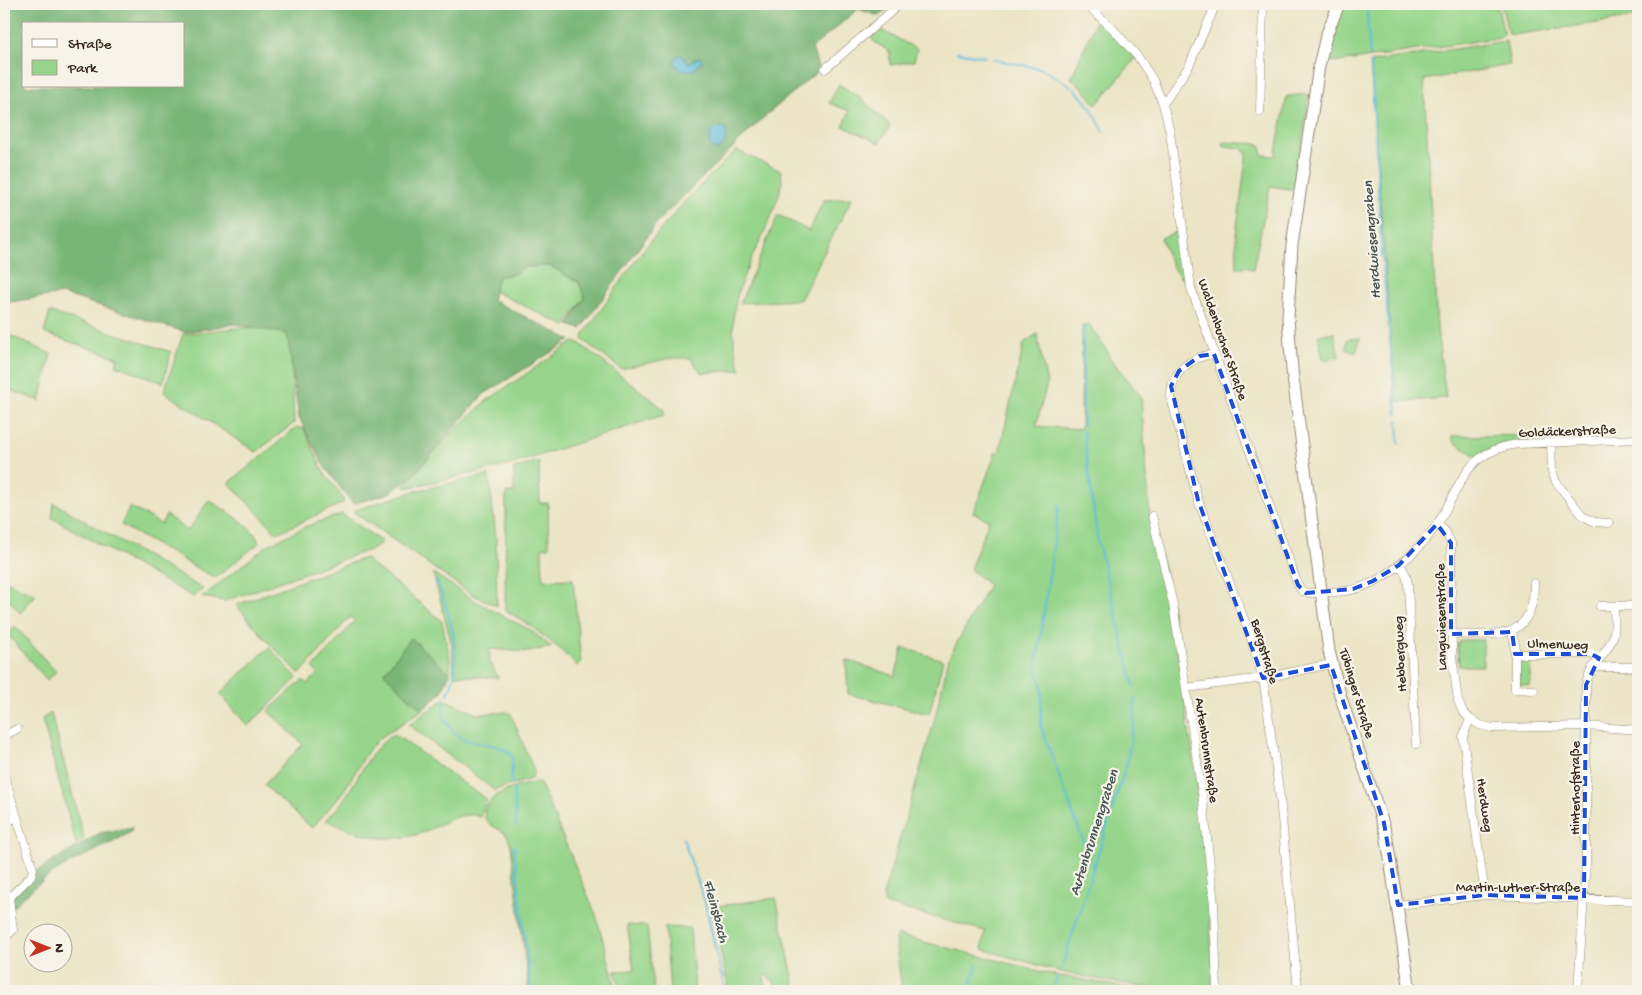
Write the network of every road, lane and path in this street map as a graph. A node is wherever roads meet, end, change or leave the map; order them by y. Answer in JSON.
{"nodes":[{"id":1,"x":900,"y":4,"type":"edge"},
{"id":2,"x":1086,"y":4,"type":"edge"},
{"id":3,"x":1216,"y":4,"type":"edge"},
{"id":4,"x":1262,"y":4,"type":"edge"},
{"id":5,"x":1340,"y":4,"type":"edge"},
{"id":6,"x":825,"y":70,"type":"dead end"},
{"id":7,"x":1163,"y":104,"type":"junction"},
{"id":8,"x":1260,"y":112,"type":"dead end"},
{"id":9,"x":1214,"y":354,"type":"junction"},
{"id":10,"x":1638,"y":439,"type":"edge"},
{"id":11,"x":1551,"y":443,"type":"junction"},
{"id":12,"x":1152,"y":516,"type":"dead end"},
{"id":13,"x":1609,"y":523,"type":"dead end"},
{"id":14,"x":1437,"y":524,"type":"junction"},
{"id":15,"x":1400,"y":564,"type":"junction"},
{"id":16,"x":1534,"y":583,"type":"dead end"},
{"id":17,"x":1321,"y":592,"type":"junction"},
{"id":18,"x":1600,"y":606,"type":"dead end"},
{"id":19,"x":1614,"y":606,"type":"junction"},
{"id":20,"x":1638,"y":606,"type":"edge"},
{"id":21,"x":1512,"y":632,"type":"junction"},
{"id":22,"x":1452,"y":634,"type":"junction"},
{"id":23,"x":1515,"y":654,"type":"junction"},
{"id":24,"x":1599,"y":658,"type":"junction"},
{"id":25,"x":1331,"y":664,"type":"junction"},
{"id":26,"x":1592,"y":667,"type":"junction"},
{"id":27,"x":1638,"y":668,"type":"edge"},
{"id":28,"x":1263,"y":678,"type":"junction"},
{"id":29,"x":1186,"y":688,"type":"junction"},
{"id":30,"x":1534,"y":690,"type":"dead end"},
{"id":31,"x":1470,"y":719,"type":"junction"},
{"id":32,"x":1586,"y":726,"type":"junction"},
{"id":33,"x":17,"y":729,"type":"dead end"},
{"id":34,"x":1638,"y":730,"type":"edge"},
{"id":35,"x":4,"y":736,"type":"edge"},
{"id":36,"x":1416,"y":744,"type":"dead end"},
{"id":37,"x":4,"y":774,"type":"edge"},
{"id":38,"x":17,"y":817,"type":"junction"},
{"id":39,"x":4,"y":824,"type":"edge"},
{"id":40,"x":1485,"y":896,"type":"junction"},
{"id":41,"x":1584,"y":898,"type":"junction"},
{"id":42,"x":1638,"y":901,"type":"edge"},
{"id":43,"x":1398,"y":905,"type":"junction"},
{"id":44,"x":4,"y":939,"type":"edge"},
{"id":45,"x":1217,"y":991,"type":"edge"},
{"id":46,"x":1298,"y":991,"type":"edge"},
{"id":47,"x":1410,"y":991,"type":"edge"},
{"id":48,"x":1578,"y":991,"type":"edge"}],
"edges":[{"from":1,"to":6,"type":"street"},
{"from":2,"to":7,"type":"street","name":"Waldenbucher Straße"},
{"from":3,"to":7,"type":"street"},
{"from":4,"to":8,"type":"street"},
{"from":5,"to":17,"type":"main road","name":"Tübinger Straße"},
{"from":7,"to":9,"type":"street","name":"Waldenbucher Straße"},
{"from":9,"to":17,"type":"street","name":"Waldenbucher Straße"},
{"from":9,"to":28,"type":"street","name":"Bergstraße"},
{"from":10,"to":11,"type":"street","name":"Goldäckerstraße"},
{"from":11,"to":13,"type":"street"},
{"from":11,"to":14,"type":"street","name":"Goldäckerstraße"},
{"from":12,"to":29,"type":"street","name":"Autenbrunnstraße"},
{"from":14,"to":15,"type":"street","name":"Goldäckerstraße"},
{"from":14,"to":22,"type":"street","name":"Langwiesenstraße"},
{"from":15,"to":17,"type":"street","name":"Goldäckerstraße"},
{"from":15,"to":36,"type":"street","name":"Hebbergweg"},
{"from":16,"to":21,"type":"street"},
{"from":17,"to":25,"type":"main road","name":"Tübinger Straße"},
{"from":18,"to":19,"type":"street"},
{"from":19,"to":20,"type":"street"},
{"from":19,"to":24,"type":"street","name":"Hinterhofstraße"},
{"from":21,"to":22,"type":"street"},
{"from":21,"to":23,"type":"street"},
{"from":22,"to":31,"type":"street","name":"Langwiesenstraße"},
{"from":23,"to":24,"type":"street","name":"Ulmenweg"},
{"from":23,"to":30,"type":"street"},
{"from":24,"to":26,"type":"street","name":"Hinterhofstraße"},
{"from":25,"to":28,"type":"street"},
{"from":25,"to":43,"type":"main road","name":"Tübinger Straße"},
{"from":26,"to":27,"type":"street"},
{"from":26,"to":32,"type":"street","name":"Hinterhofstraße"},
{"from":28,"to":29,"type":"street"},
{"from":28,"to":46,"type":"street","name":"Bergstraße"},
{"from":29,"to":45,"type":"street","name":"Autenbrunnstraße"},
{"from":31,"to":32,"type":"street"},
{"from":31,"to":40,"type":"street","name":"Herdweg"},
{"from":32,"to":34,"type":"street"},
{"from":32,"to":41,"type":"street","name":"Hinterhofstraße"},
{"from":33,"to":35,"type":"street"},
{"from":37,"to":38,"type":"street"},
{"from":38,"to":39,"type":"street"},
{"from":38,"to":44,"type":"street"},
{"from":40,"to":41,"type":"street","name":"Martin-Luther-Straße"},
{"from":40,"to":43,"type":"street","name":"Martin-Luther-Straße"},
{"from":41,"to":42,"type":"street","name":"Martin-Luther-Straße"},
{"from":41,"to":48,"type":"street","name":"Hinterhofstraße"},
{"from":43,"to":47,"type":"main road","name":"Tübinger Straße"}]}
